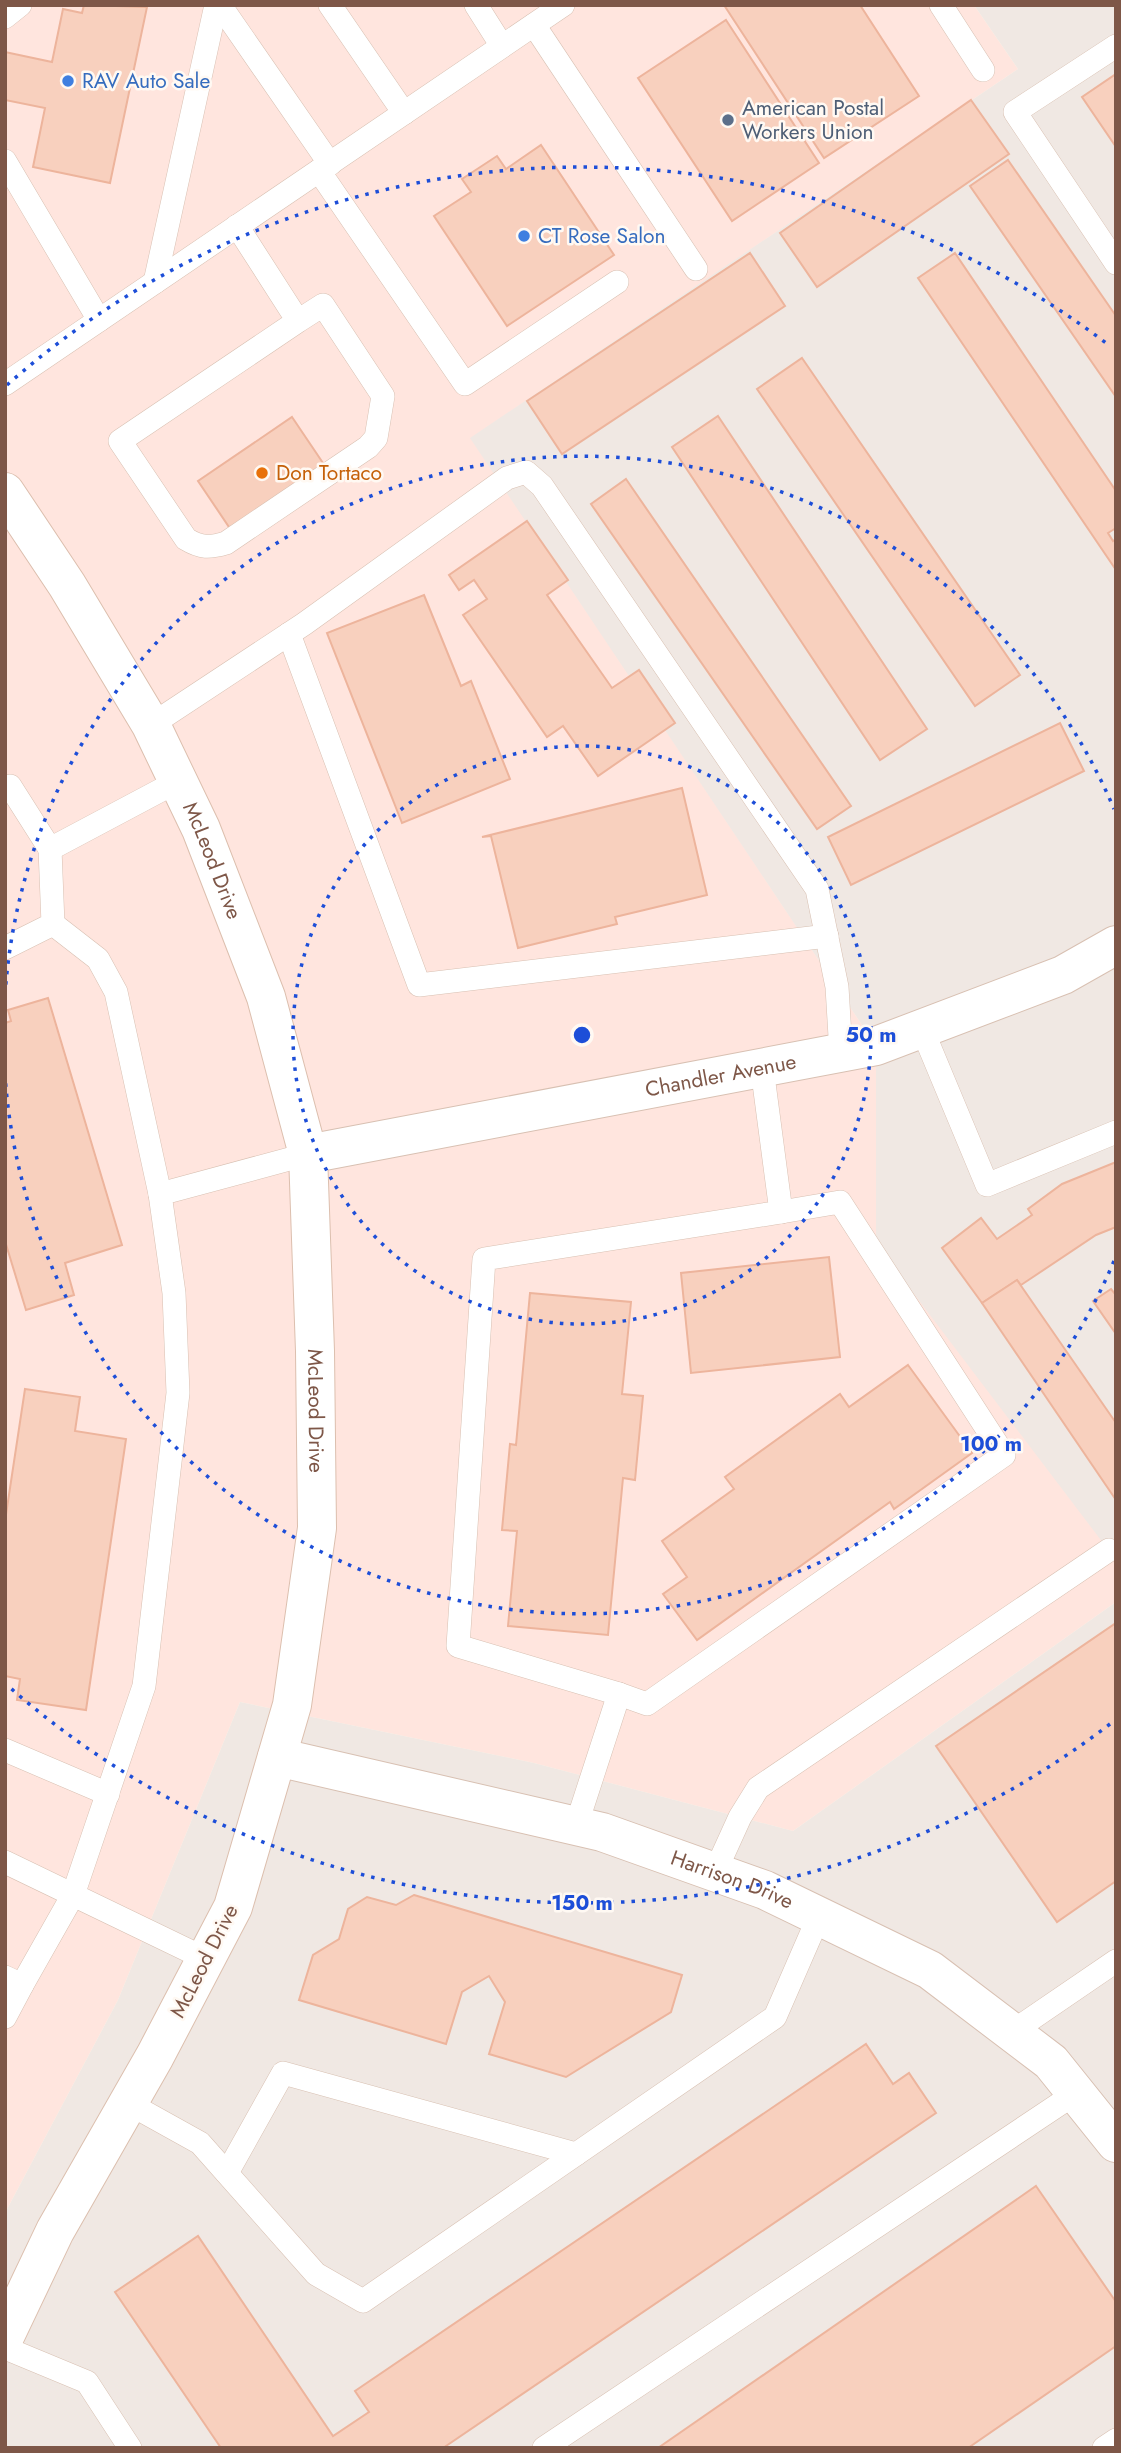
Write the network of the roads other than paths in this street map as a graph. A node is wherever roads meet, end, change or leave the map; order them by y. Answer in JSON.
{"nodes":[{"id":1,"x":20,"y":5,"type":"edge"},
{"id":2,"x":218,"y":5,"type":"edge"},
{"id":3,"x":330,"y":5,"type":"edge"},
{"id":4,"x":476,"y":5,"type":"edge"},
{"id":5,"x":564,"y":5,"type":"edge"},
{"id":6,"x":941,"y":5,"type":"edge"},
{"id":7,"x":5,"y":18,"type":"edge"},
{"id":8,"x":534,"y":25,"type":"junction"},
{"id":9,"x":502,"y":46,"type":"junction"},
{"id":10,"x":1116,"y":46,"type":"edge"},
{"id":11,"x":984,"y":70,"type":"dead end"},
{"id":12,"x":404,"y":113,"type":"junction"},
{"id":13,"x":5,"y":161,"type":"edge"},
{"id":14,"x":325,"y":167,"type":"junction"},
{"id":15,"x":237,"y":226,"type":"junction"},
{"id":16,"x":1116,"y":264,"type":"edge"},
{"id":17,"x":696,"y":269,"type":"dead end"},
{"id":18,"x":155,"y":282,"type":"junction"},
{"id":19,"x":617,"y":282,"type":"dead end"},
{"id":20,"x":99,"y":320,"type":"junction"},
{"id":21,"x":298,"y":321,"type":"junction"},
{"id":22,"x":5,"y":384,"type":"edge"},
{"id":23,"x":5,"y":492,"type":"edge"},
{"id":24,"x":289,"y":634,"type":"junction"},
{"id":25,"x":151,"y":725,"type":"junction"},
{"id":26,"x":178,"y":782,"type":"junction"},
{"id":27,"x":7,"y":784,"type":"edge"},
{"id":28,"x":50,"y":849,"type":"junction"},
{"id":29,"x":53,"y":924,"type":"junction"},
{"id":30,"x":827,"y":936,"type":"junction"},
{"id":31,"x":1116,"y":945,"type":"edge"},
{"id":32,"x":5,"y":948,"type":"edge"},
{"id":33,"x":922,"y":1029,"type":"junction"},
{"id":34,"x":841,"y":1053,"type":"junction"},
{"id":35,"x":762,"y":1068,"type":"junction"},
{"id":36,"x":1116,"y":1132,"type":"edge"},
{"id":37,"x":308,"y":1154,"type":"junction"},
{"id":38,"x":160,"y":1194,"type":"junction"},
{"id":39,"x":781,"y":1212,"type":"junction"},
{"id":40,"x":1109,"y":1550,"type":"dead end"},
{"id":41,"x":619,"y":1694,"type":"junction"},
{"id":42,"x":5,"y":1750,"type":"edge"},
{"id":43,"x":277,"y":1757,"type":"junction"},
{"id":44,"x":108,"y":1794,"type":"junction"},
{"id":45,"x":576,"y":1826,"type":"junction"},
{"id":46,"x":5,"y":1862,"type":"edge"},
{"id":47,"x":715,"y":1872,"type":"junction"},
{"id":48,"x":73,"y":1895,"type":"junction"},
{"id":49,"x":819,"y":1916,"type":"junction"},
{"id":50,"x":206,"y":1959,"type":"junction"},
{"id":51,"x":1116,"y":1961,"type":"edge"},
{"id":52,"x":14,"y":1981,"type":"edge"},
{"id":53,"x":5,"y":2017,"type":"edge"},
{"id":54,"x":1012,"y":2032,"type":"junction"},
{"id":55,"x":1076,"y":2094,"type":"junction"},
{"id":56,"x":128,"y":2103,"type":"junction"},
{"id":57,"x":1116,"y":2143,"type":"edge"},
{"id":58,"x":576,"y":2154,"type":"junction"},
{"id":59,"x":227,"y":2173,"type":"junction"},
{"id":60,"x":5,"y":2336,"type":"edge"},
{"id":61,"x":5,"y":2348,"type":"edge"},
{"id":62,"x":1116,"y":2440,"type":"edge"},
{"id":63,"x":130,"y":2448,"type":"edge"},
{"id":64,"x":544,"y":2448,"type":"edge"},
{"id":65,"x":1104,"y":2448,"type":"edge"}],
"edges":[{"from":1,"to":7,"type":"lane"},
{"from":2,"to":14,"type":"lane"},
{"from":2,"to":18,"type":"lane"},
{"from":3,"to":12,"type":"lane"},
{"from":4,"to":9,"type":"lane"},
{"from":5,"to":8,"type":"lane"},
{"from":6,"to":11,"type":"lane"},
{"from":8,"to":9,"type":"lane"},
{"from":8,"to":17,"type":"lane"},
{"from":9,"to":12,"type":"lane"},
{"from":10,"to":16,"type":"lane"},
{"from":12,"to":14,"type":"lane"},
{"from":13,"to":20,"type":"lane"},
{"from":14,"to":15,"type":"lane"},
{"from":14,"to":19,"type":"lane"},
{"from":15,"to":18,"type":"lane"},
{"from":15,"to":21,"type":"lane"},
{"from":18,"to":20,"type":"lane"},
{"from":20,"to":22,"type":"lane"},
{"from":21,"to":21,"type":"lane"},
{"from":23,"to":25,"type":"street","name":"McLeod Drive"},
{"from":24,"to":25,"type":"lane"},
{"from":24,"to":30,"type":"lane"},
{"from":24,"to":30,"type":"lane"},
{"from":25,"to":26,"type":"street","name":"McLeod Drive"},
{"from":26,"to":28,"type":"lane"},
{"from":26,"to":37,"type":"street","name":"McLeod Drive"},
{"from":27,"to":28,"type":"lane"},
{"from":28,"to":29,"type":"lane"},
{"from":29,"to":32,"type":"lane"},
{"from":29,"to":38,"type":"lane"},
{"from":30,"to":34,"type":"lane"},
{"from":31,"to":33,"type":"street","name":"Chandler Avenue"},
{"from":33,"to":34,"type":"street","name":"Chandler Avenue"},
{"from":33,"to":36,"type":"lane"},
{"from":34,"to":35,"type":"street","name":"Chandler Avenue"},
{"from":35,"to":37,"type":"street","name":"Chandler Avenue"},
{"from":35,"to":39,"type":"lane"},
{"from":37,"to":38,"type":"lane"},
{"from":37,"to":43,"type":"street","name":"McLeod Drive"},
{"from":38,"to":44,"type":"lane"},
{"from":39,"to":41,"type":"lane"},
{"from":39,"to":41,"type":"lane"},
{"from":40,"to":47,"type":"lane"},
{"from":41,"to":45,"type":"lane"},
{"from":42,"to":44,"type":"lane"},
{"from":43,"to":45,"type":"street","name":"Harrison Drive"},
{"from":43,"to":50,"type":"street","name":"McLeod Drive"},
{"from":44,"to":48,"type":"lane"},
{"from":45,"to":47,"type":"street","name":"Harrison Drive"},
{"from":46,"to":48,"type":"lane"},
{"from":47,"to":49,"type":"street","name":"Harrison Drive"},
{"from":48,"to":50,"type":"lane"},
{"from":48,"to":52,"type":"lane"},
{"from":49,"to":54,"type":"street","name":"Harrison Drive"},
{"from":49,"to":58,"type":"lane"},
{"from":50,"to":56,"type":"street","name":"McLeod Drive"},
{"from":51,"to":54,"type":"lane"},
{"from":52,"to":53,"type":"lane"},
{"from":54,"to":55,"type":"street","name":"Harrison Drive"},
{"from":55,"to":57,"type":"street","name":"Harrison Drive"},
{"from":55,"to":64,"type":"lane"},
{"from":56,"to":59,"type":"lane"},
{"from":56,"to":60,"type":"street","name":"McLeod Drive"},
{"from":58,"to":59,"type":"lane"},
{"from":58,"to":59,"type":"lane"},
{"from":61,"to":63,"type":"lane"},
{"from":62,"to":65,"type":"lane"}]}
